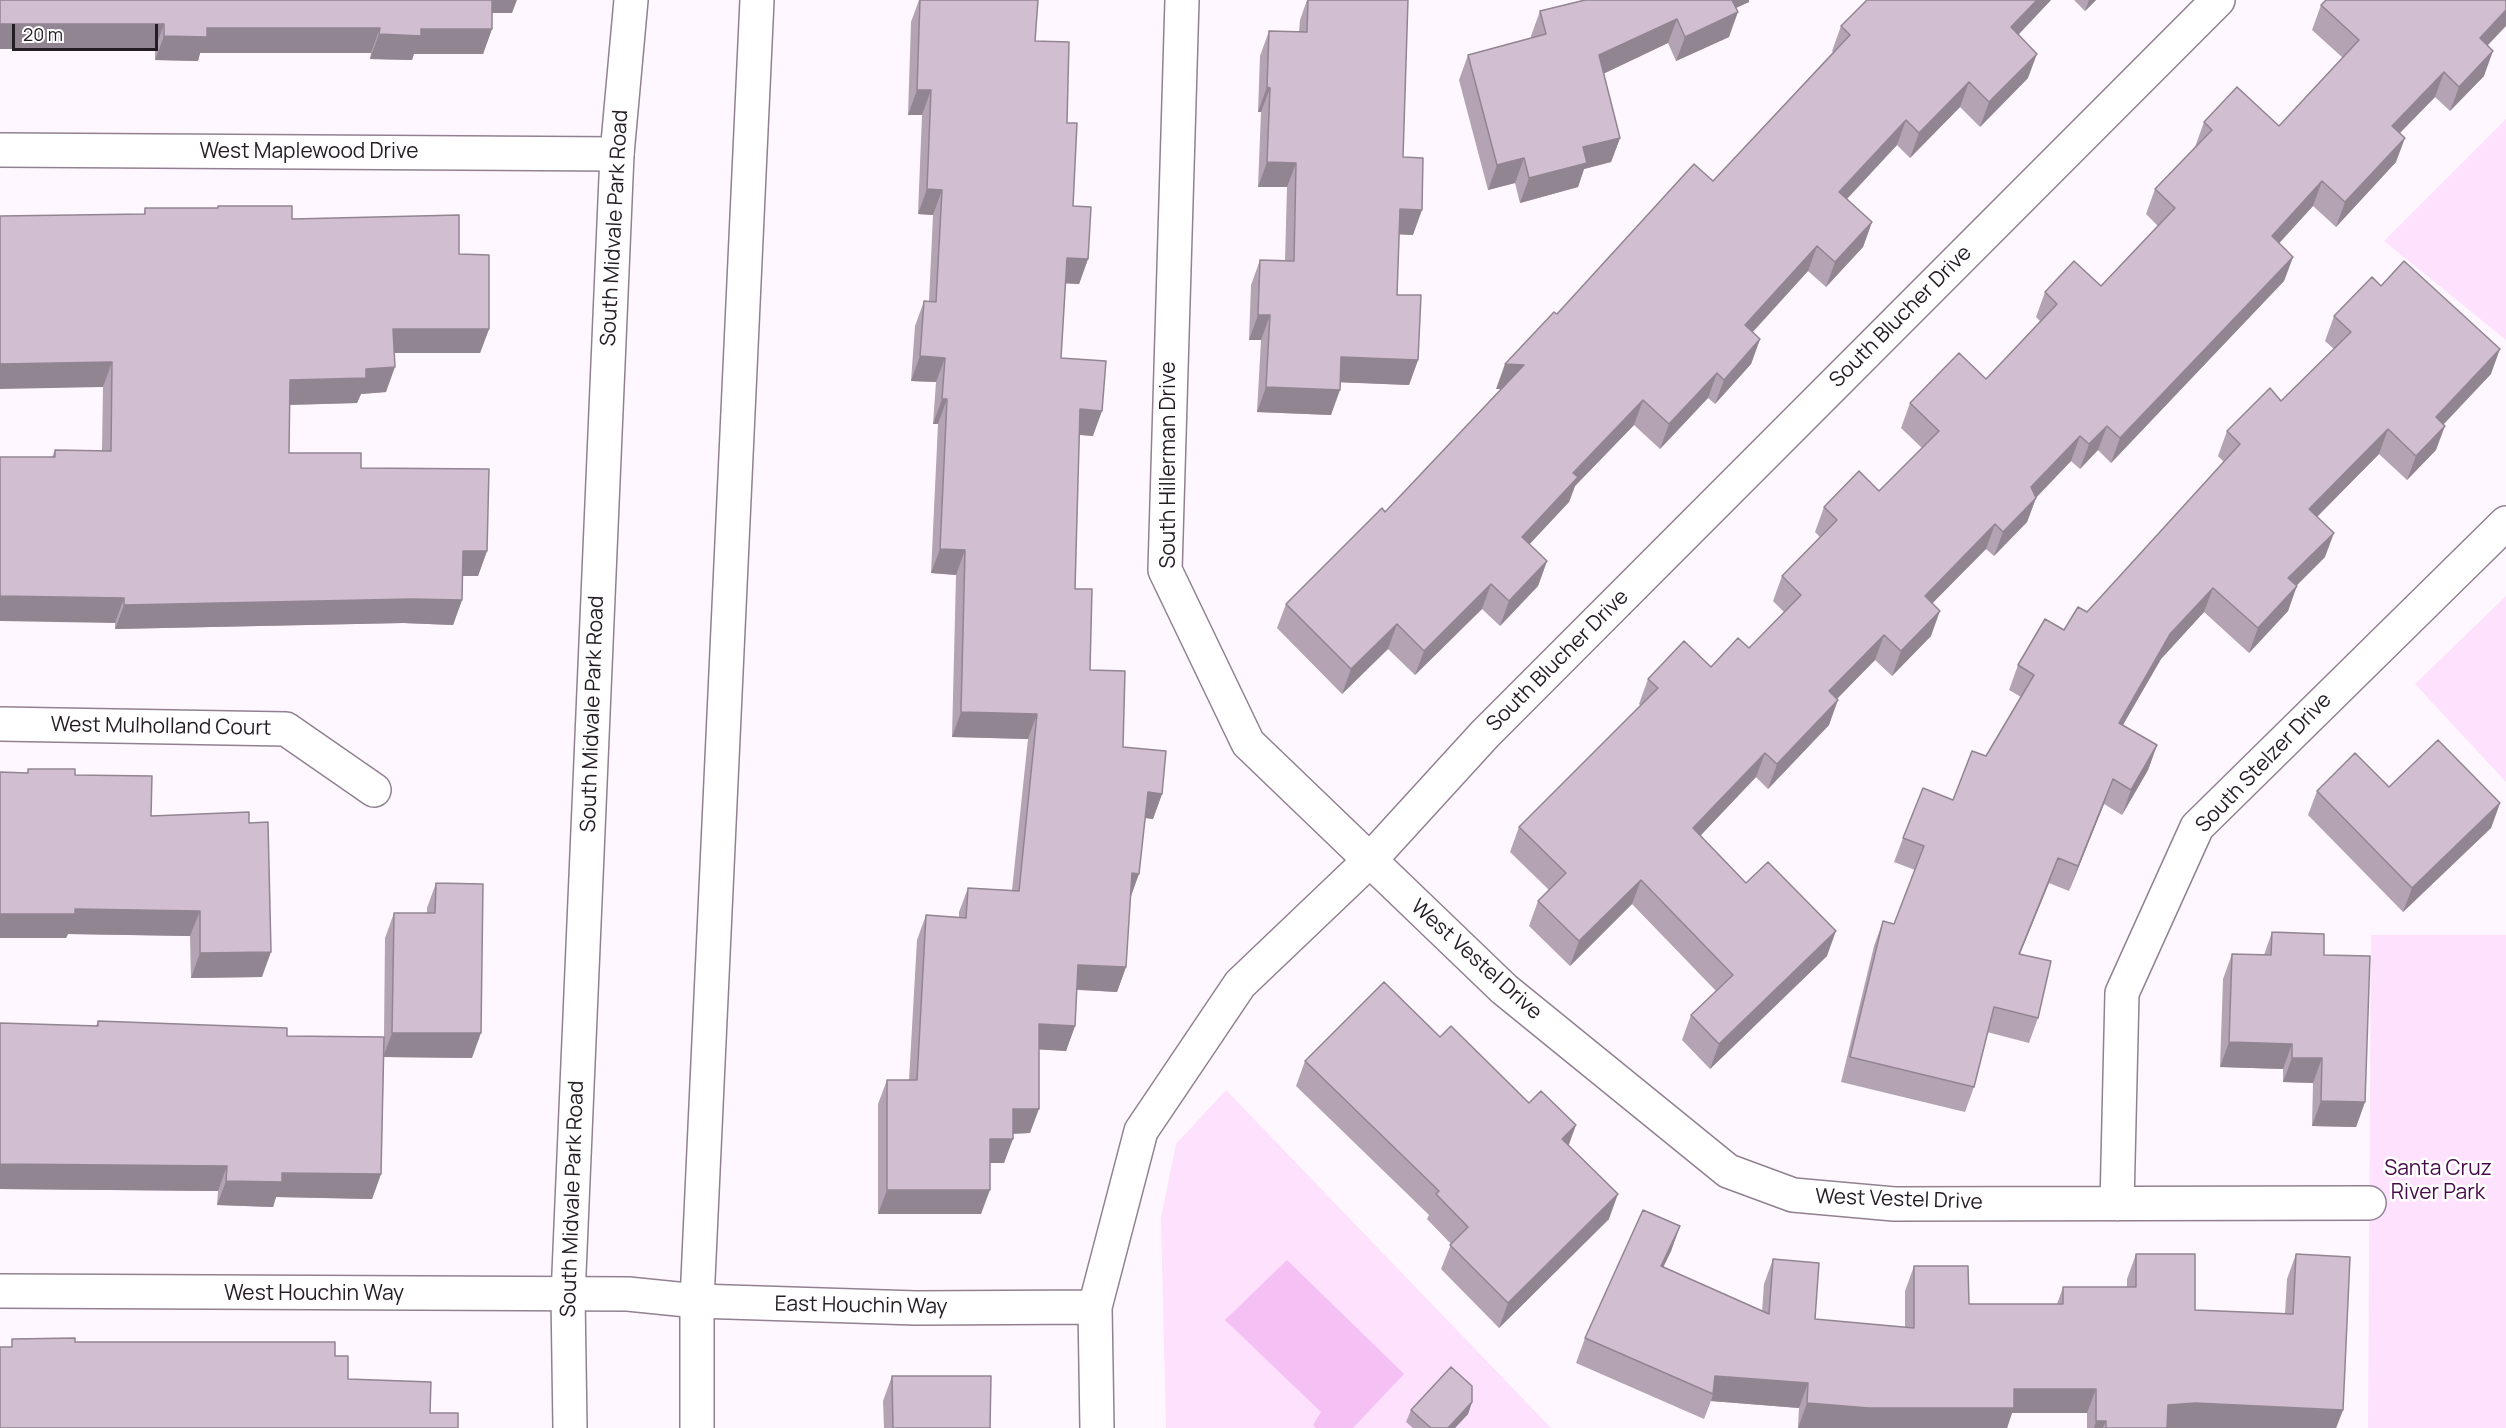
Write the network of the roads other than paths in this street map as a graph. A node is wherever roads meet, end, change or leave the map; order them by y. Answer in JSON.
{"nodes":[{"id":1,"x":631,"y":0,"type":"edge"},
{"id":2,"x":757,"y":0,"type":"edge"},
{"id":3,"x":1182,"y":0,"type":"edge"},
{"id":4,"x":2218,"y":0,"type":"edge"},
{"id":5,"x":0,"y":150,"type":"edge"},
{"id":6,"x":617,"y":154,"type":"junction"},
{"id":7,"x":2506,"y":523,"type":"edge"},
{"id":8,"x":0,"y":724,"type":"edge"},
{"id":9,"x":374,"y":790,"type":"dead end"},
{"id":10,"x":1368,"y":861,"type":"junction"},
{"id":11,"x":2370,"y":1203,"type":"dead end"},
{"id":12,"x":2117,"y":1204,"type":"junction"},
{"id":13,"x":0,"y":1292,"type":"edge"},
{"id":14,"x":628,"y":1294,"type":"joint"},
{"id":15,"x":568,"y":1296,"type":"junction"},
{"id":16,"x":697,"y":1301,"type":"junction"},
{"id":17,"x":1095,"y":1306,"type":"junction"},
{"id":18,"x":570,"y":1428,"type":"edge"},
{"id":19,"x":697,"y":1428,"type":"edge"},
{"id":20,"x":1097,"y":1428,"type":"edge"}],
"edges":[{"from":1,"to":6,"type":"street","name":"South Midvale Park Road"},
{"from":2,"to":16,"type":"street"},
{"from":3,"to":10,"type":"street","name":"South Hillerman Drive"},
{"from":4,"to":10,"type":"street","name":"South Blucher Drive"},
{"from":5,"to":6,"type":"street","name":"West Maplewood Drive"},
{"from":6,"to":15,"type":"street","name":"South Midvale Park Road"},
{"from":7,"to":12,"type":"street","name":"South Stelzer Drive"},
{"from":8,"to":9,"type":"street","name":"West Mulholland Court"},
{"from":10,"to":12,"type":"street","name":"West Vestel Drive"},
{"from":10,"to":17,"type":"street","name":"South Blucher Drive"},
{"from":11,"to":12,"type":"street","name":"West Vestel Drive"},
{"from":13,"to":15,"type":"street","name":"West Houchin Way"},
{"from":14,"to":15,"type":"street","name":"West Houchin Way"},
{"from":14,"to":16,"type":"street","name":"East Houchin Way"},
{"from":15,"to":18,"type":"street","name":"South Midvale Park Road"},
{"from":16,"to":17,"type":"street","name":"East Houchin Way"},
{"from":16,"to":19,"type":"street"},
{"from":17,"to":20,"type":"street","name":"South Blucher Drive"}]}
